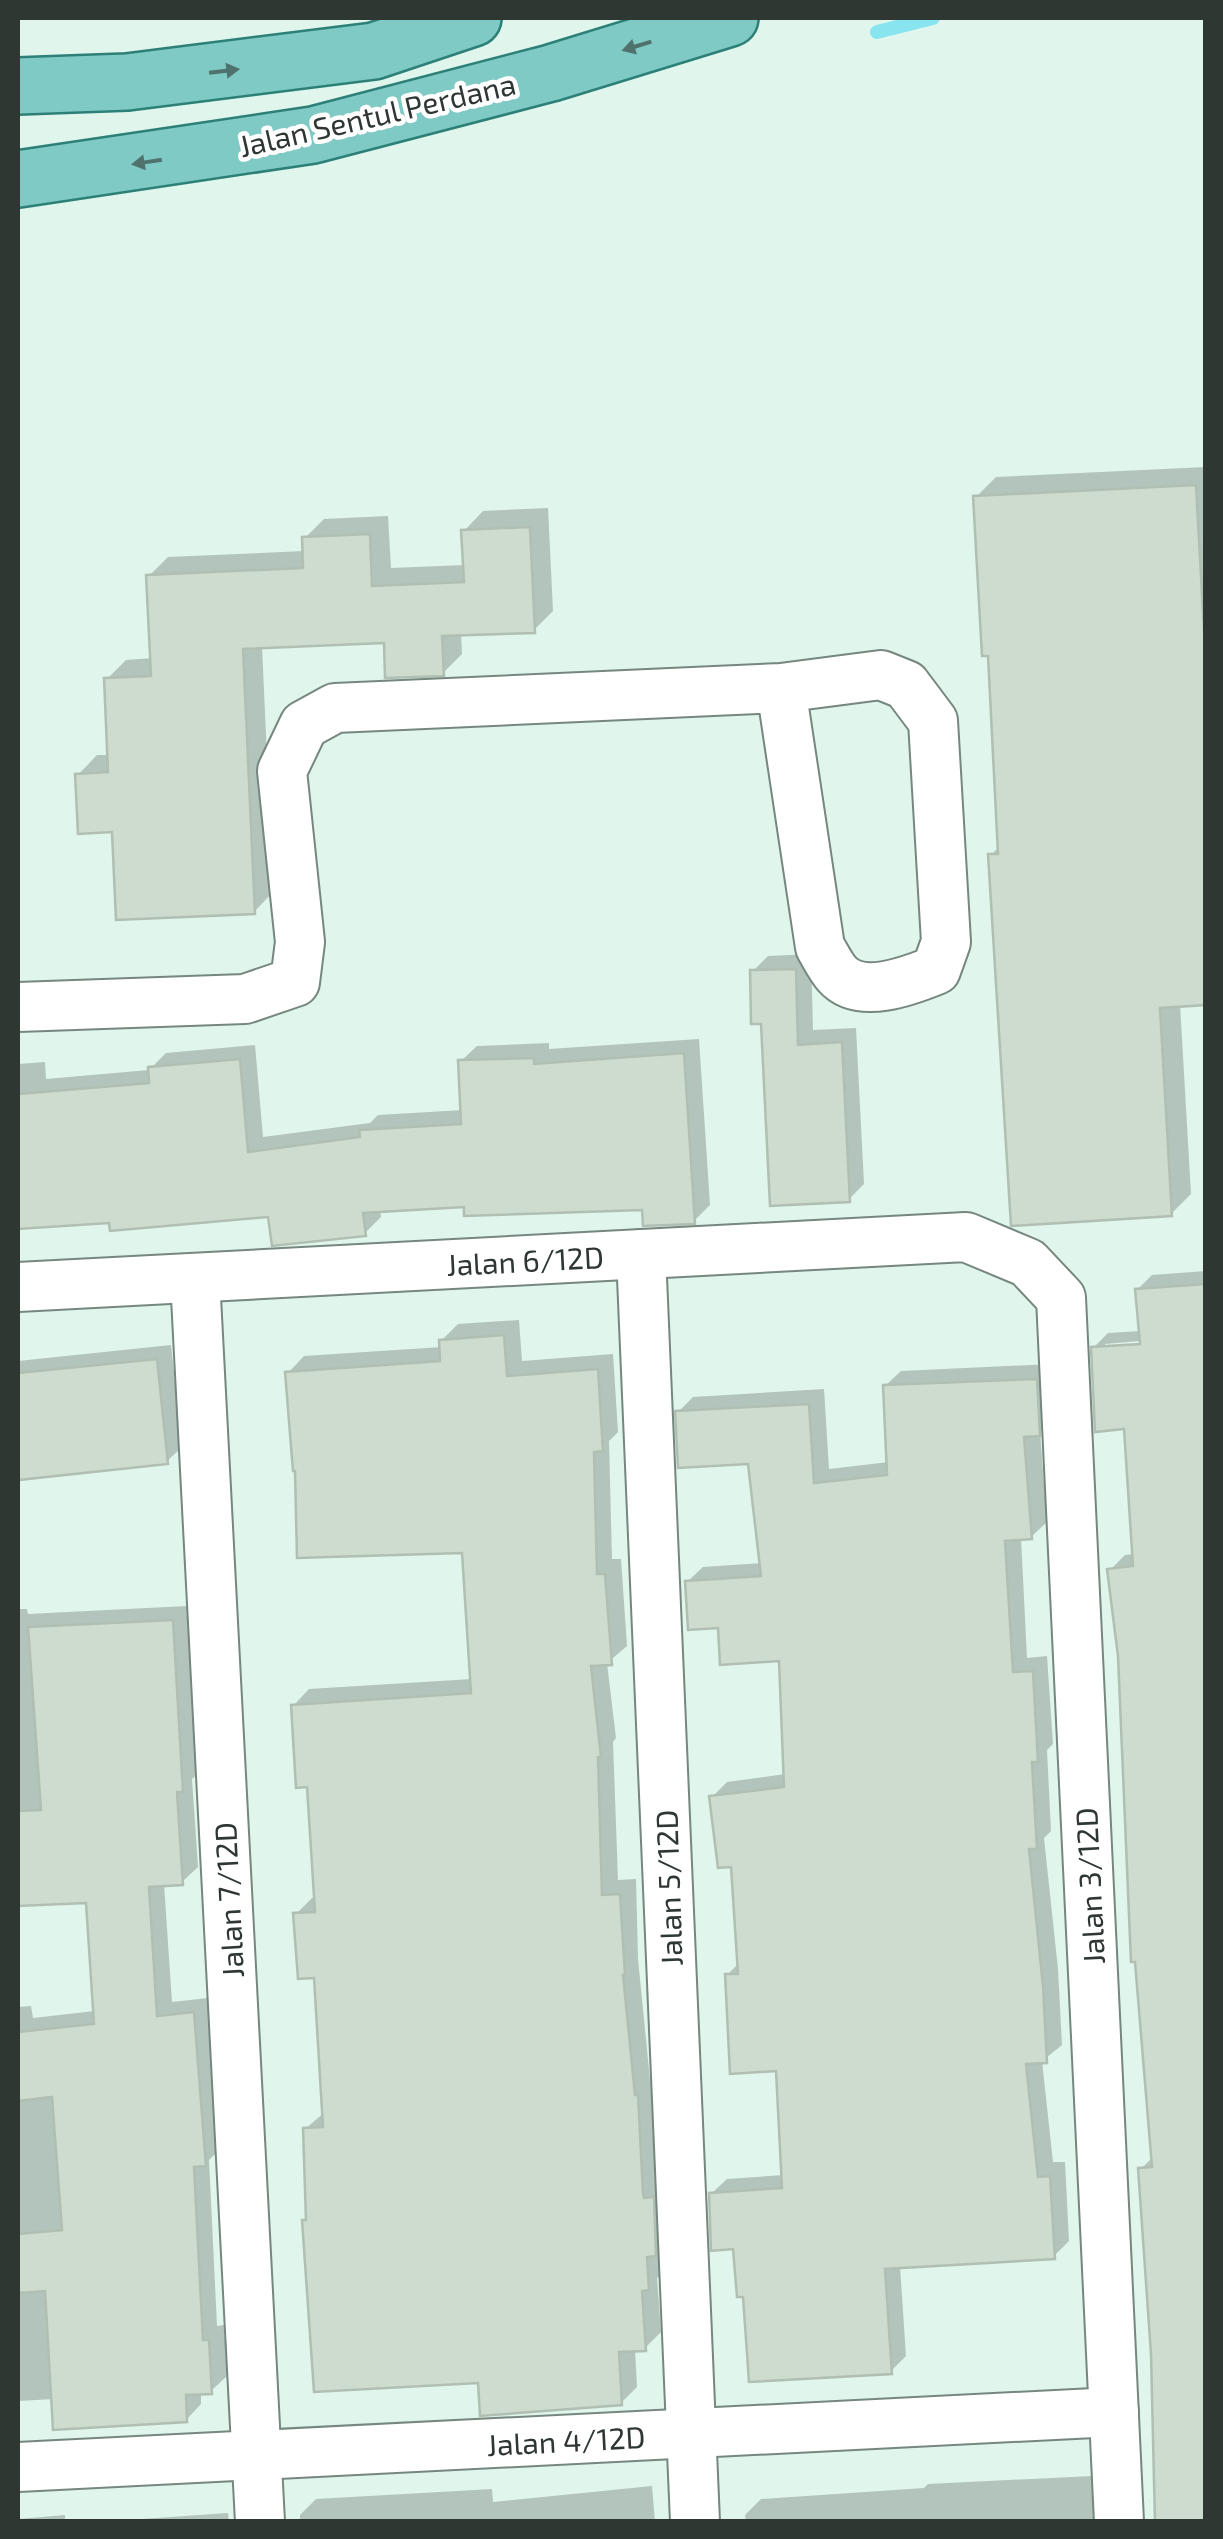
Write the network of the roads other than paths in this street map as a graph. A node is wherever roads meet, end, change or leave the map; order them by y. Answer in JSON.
{"nodes":[{"id":1,"x":473,"y":18,"type":"edge"},
{"id":2,"x":730,"y":18,"type":"edge"},
{"id":3,"x":373,"y":34,"type":"edge"},
{"id":4,"x":18,"y":86,"type":"edge"},
{"id":5,"x":18,"y":179,"type":"edge"},
{"id":6,"x":781,"y":688,"type":"junction"},
{"id":7,"x":18,"y":1007,"type":"edge"},
{"id":8,"x":641,"y":1254,"type":"junction"},
{"id":9,"x":1028,"y":1263,"type":"joint"},
{"id":10,"x":195,"y":1278,"type":"junction"},
{"id":11,"x":18,"y":1287,"type":"edge"},
{"id":12,"x":1114,"y":2412,"type":"junction"},
{"id":13,"x":692,"y":2433,"type":"junction"},
{"id":14,"x":256,"y":2455,"type":"junction"},
{"id":15,"x":18,"y":2467,"type":"edge"},
{"id":16,"x":260,"y":2522,"type":"edge"},
{"id":17,"x":695,"y":2522,"type":"edge"},
{"id":18,"x":1119,"y":2522,"type":"edge"}],
"edges":[{"from":1,"to":3,"type":"main road","name":"Jalan Sentul Perdana"},
{"from":2,"to":5,"type":"main road","name":"Jalan Sentul Perdana","one_way":true},
{"from":4,"to":3,"type":"main road","name":"Jalan Sentul Perdana","one_way":true},
{"from":6,"to":6,"type":"street"},
{"from":6,"to":7,"type":"street"},
{"from":8,"to":9,"type":"street","name":"Jalan 6/12D"},
{"from":8,"to":10,"type":"street","name":"Jalan 6/12D"},
{"from":8,"to":13,"type":"street","name":"Jalan 5/12D"},
{"from":9,"to":12,"type":"street","name":"Jalan 3/12D"},
{"from":10,"to":11,"type":"street","name":"Jalan 6/12D"},
{"from":10,"to":14,"type":"street","name":"Jalan 7/12D"},
{"from":12,"to":13,"type":"street","name":"Jalan 4/12D"},
{"from":12,"to":18,"type":"street","name":"Jalan 3/12D"},
{"from":13,"to":14,"type":"street","name":"Jalan 4/12D"},
{"from":13,"to":17,"type":"street","name":"Jalan 5/12D"},
{"from":14,"to":15,"type":"street","name":"Jalan 4/12D"},
{"from":14,"to":16,"type":"street","name":"Jalan 7/12D"}]}
